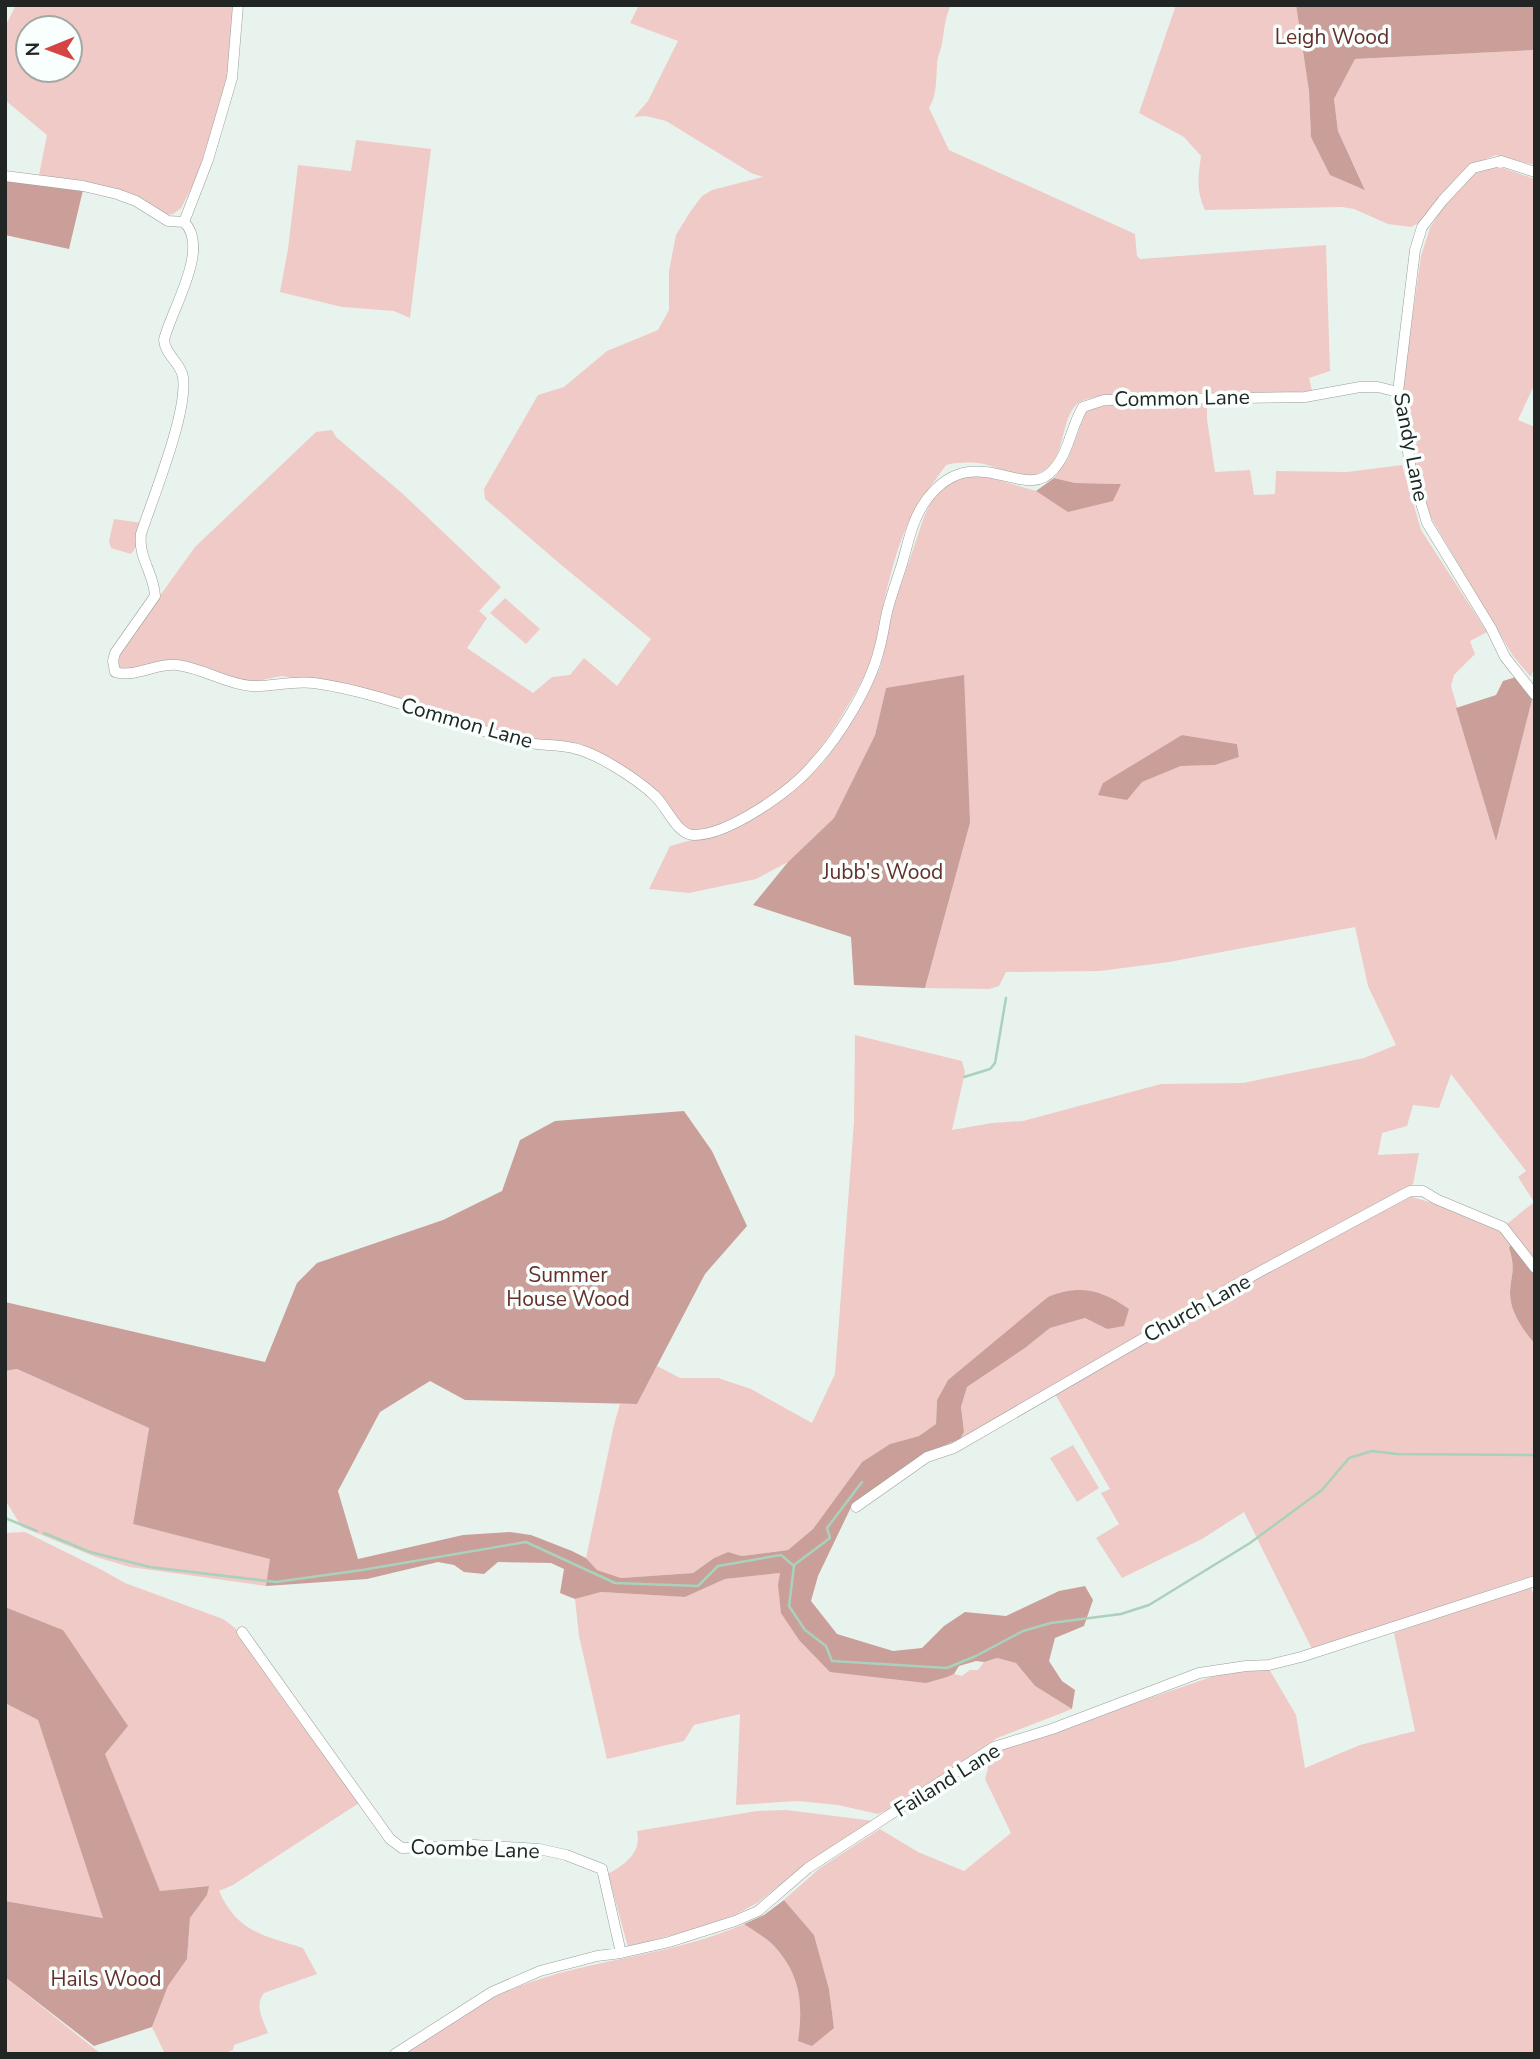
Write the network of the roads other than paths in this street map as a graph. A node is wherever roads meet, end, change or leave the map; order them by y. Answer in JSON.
{"nodes":[{"id":1,"x":238,"y":5,"type":"edge"},
{"id":2,"x":1535,"y":172,"type":"edge"},
{"id":3,"x":5,"y":176,"type":"edge"},
{"id":4,"x":184,"y":222,"type":"junction"},
{"id":5,"x":1398,"y":392,"type":"junction"},
{"id":6,"x":1535,"y":695,"type":"edge"},
{"id":7,"x":1535,"y":1268,"type":"edge"},
{"id":8,"x":856,"y":1507,"type":"dead end"},
{"id":9,"x":1535,"y":1581,"type":"edge"},
{"id":10,"x":243,"y":1632,"type":"dead end"},
{"id":11,"x":621,"y":1953,"type":"junction"},
{"id":12,"x":395,"y":2054,"type":"edge"}],
"edges":[{"from":1,"to":4,"type":"street"},
{"from":2,"to":5,"type":"street","name":"Sandy Lane"},
{"from":3,"to":4,"type":"street"},
{"from":4,"to":5,"type":"street","name":"Common Lane"},
{"from":5,"to":6,"type":"street","name":"Sandy Lane"},
{"from":7,"to":8,"type":"street","name":"Church Lane"},
{"from":9,"to":11,"type":"street","name":"Failand Lane"},
{"from":10,"to":11,"type":"street","name":"Coombe Lane"},
{"from":11,"to":12,"type":"street","name":"Failand Lane"}]}
